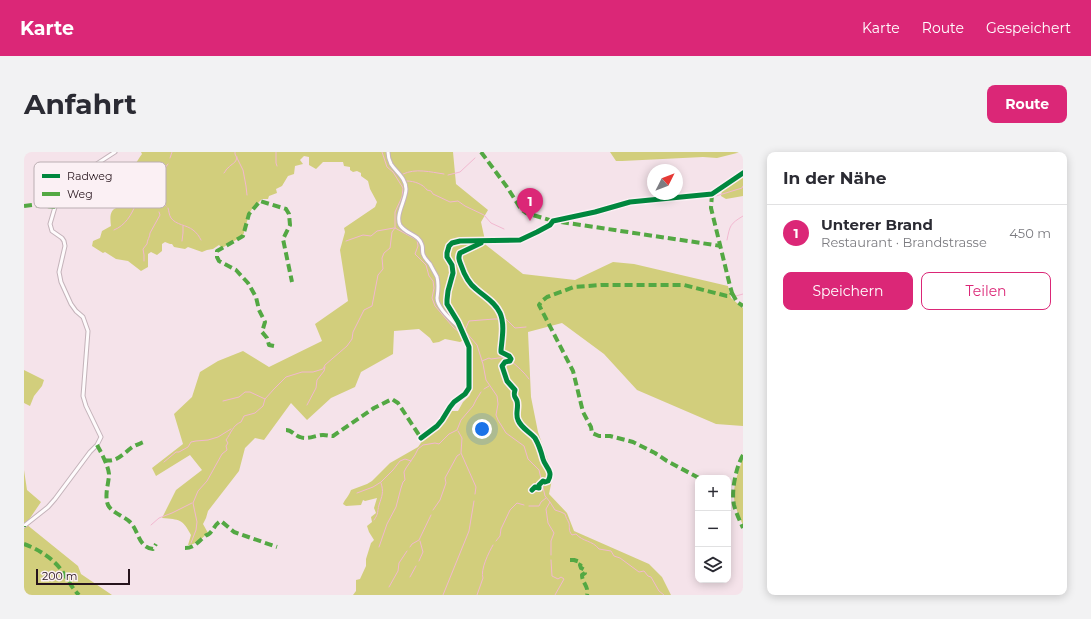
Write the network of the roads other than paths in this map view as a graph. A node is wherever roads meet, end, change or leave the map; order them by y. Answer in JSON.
{"nodes":[{"id":1,"x":115,"y":152,"type":"edge"},
{"id":2,"x":388,"y":152,"type":"edge"},
{"id":3,"x":100,"y":162,"type":"edge"},
{"id":4,"x":743,"y":173,"type":"edge"},
{"id":5,"x":55,"y":208,"type":"edge"},
{"id":6,"x":460,"y":328,"type":"junction"},
{"id":7,"x":421,"y":438,"type":"dead end"},
{"id":8,"x":24,"y":526,"type":"edge"}],
"edges":[{"from":1,"to":3,"type":"street"},
{"from":2,"to":6,"type":"street"},
{"from":4,"to":6,"type":"street"},
{"from":5,"to":8,"type":"street"},
{"from":6,"to":7,"type":"street"}]}
